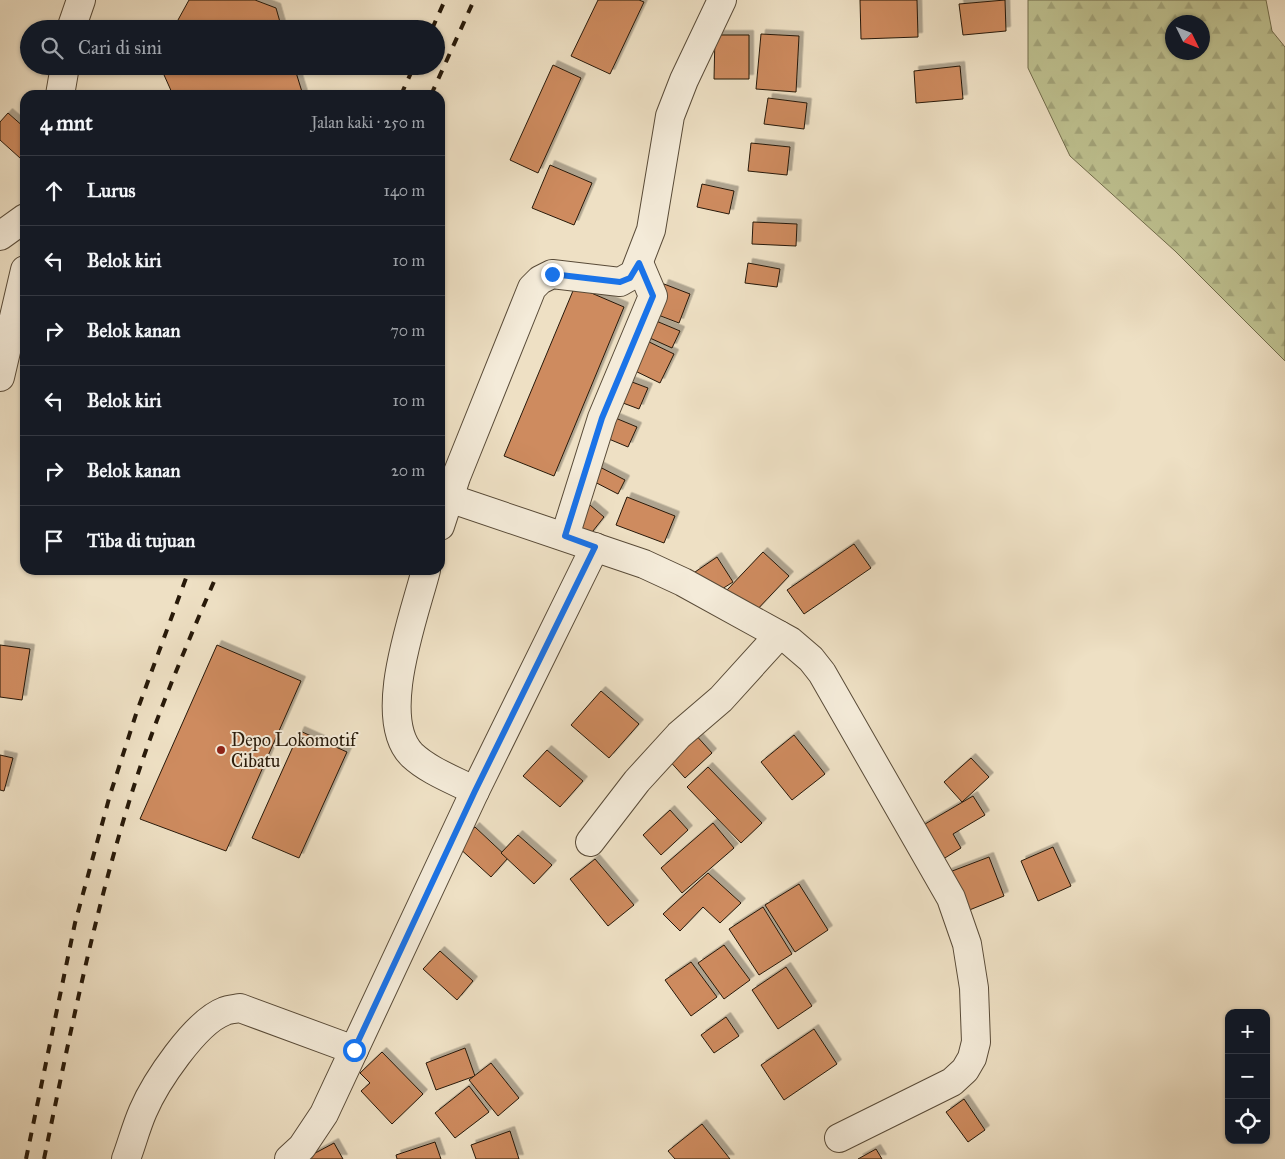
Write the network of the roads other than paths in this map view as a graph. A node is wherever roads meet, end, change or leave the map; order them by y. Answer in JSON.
{"nodes":[{"id":1,"x":81,"y":0,"type":"edge"},
{"id":2,"x":722,"y":0,"type":"edge"},
{"id":3,"x":74,"y":20,"type":"edge"},
{"id":4,"x":63,"y":75,"type":"edge"},
{"id":5,"x":61,"y":90,"type":"edge"},
{"id":6,"x":20,"y":222,"type":"edge"},
{"id":7,"x":0,"y":236,"type":"edge"},
{"id":8,"x":639,"y":263,"type":"junction"},
{"id":9,"x":20,"y":291,"type":"edge"},
{"id":10,"x":0,"y":376,"type":"edge"},
{"id":11,"x":449,"y":498,"type":"junction"},
{"id":12,"x":445,"y":510,"type":"edge"},
{"id":13,"x":565,"y":536,"type":"junction"},
{"id":14,"x":595,"y":547,"type":"junction"},
{"id":15,"x":425,"y":575,"type":"edge"},
{"id":16,"x":779,"y":635,"type":"junction"},
{"id":17,"x":475,"y":791,"type":"junction"},
{"id":18,"x":590,"y":842,"type":"dead end"},
{"id":19,"x":354,"y":1050,"type":"junction"},
{"id":20,"x":839,"y":1138,"type":"dead end"},
{"id":21,"x":126,"y":1159,"type":"edge"},
{"id":22,"x":289,"y":1159,"type":"edge"}],
"edges":[{"from":1,"to":3,"type":"street"},
{"from":2,"to":8,"type":"street"},
{"from":4,"to":5,"type":"street"},
{"from":6,"to":7,"type":"street"},
{"from":8,"to":11,"type":"street"},
{"from":8,"to":13,"type":"street"},
{"from":9,"to":10,"type":"street"},
{"from":11,"to":12,"type":"street"},
{"from":11,"to":13,"type":"street"},
{"from":13,"to":14,"type":"street"},
{"from":14,"to":16,"type":"street"},
{"from":14,"to":17,"type":"street"},
{"from":15,"to":17,"type":"street"},
{"from":16,"to":18,"type":"street"},
{"from":16,"to":20,"type":"street"},
{"from":17,"to":19,"type":"street"},
{"from":19,"to":21,"type":"street"},
{"from":19,"to":22,"type":"street"}]}
